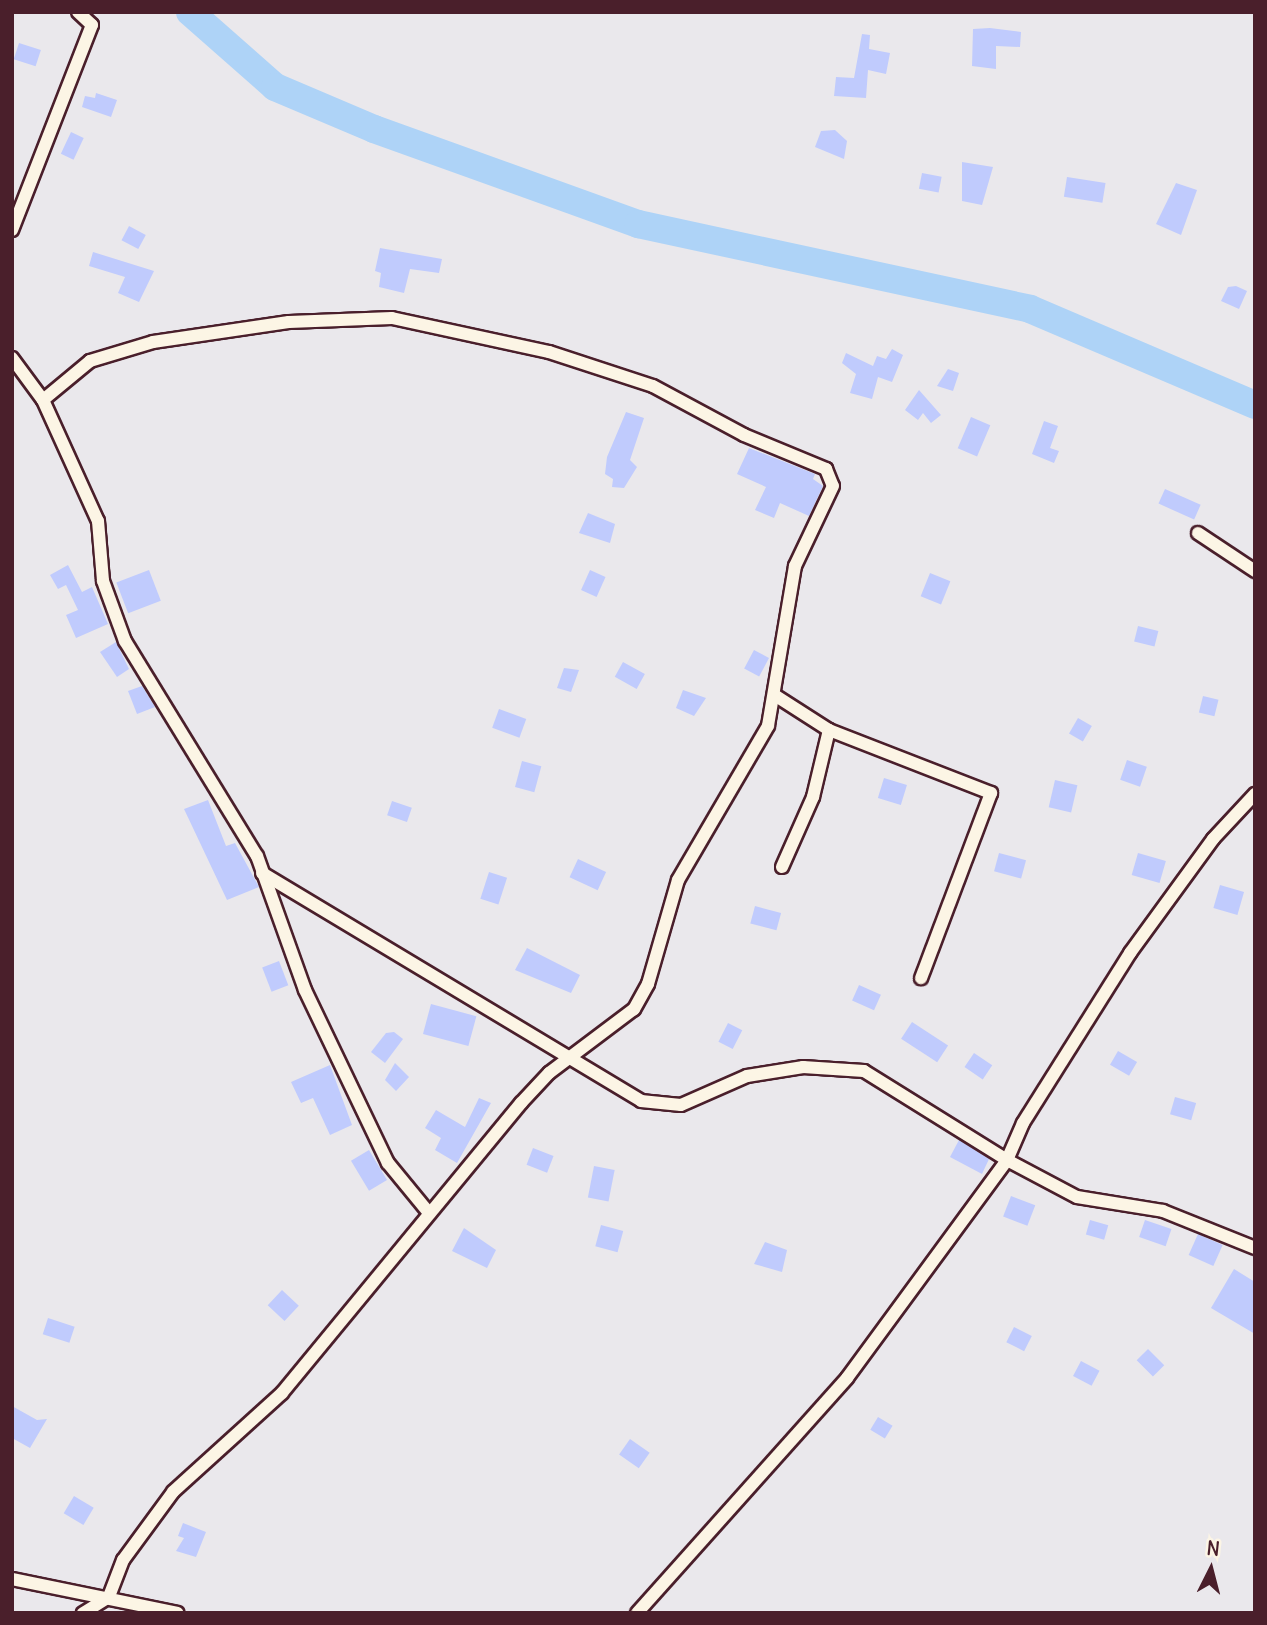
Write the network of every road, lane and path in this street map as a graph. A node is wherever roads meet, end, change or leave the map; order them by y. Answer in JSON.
{"nodes":[{"id":1,"x":78,"y":12,"type":"edge"},
{"id":2,"x":12,"y":230,"type":"edge"},
{"id":3,"x":12,"y":358,"type":"edge"},
{"id":4,"x":43,"y":400,"type":"junction"},
{"id":5,"x":1198,"y":533,"type":"dead end"},
{"id":6,"x":1255,"y":571,"type":"edge"},
{"id":7,"x":776,"y":696,"type":"junction"},
{"id":8,"x":829,"y":730,"type":"junction"},
{"id":9,"x":1255,"y":794,"type":"edge"},
{"id":10,"x":782,"y":867,"type":"dead end"},
{"id":11,"x":262,"y":873,"type":"junction"},
{"id":12,"x":921,"y":978,"type":"dead end"},
{"id":13,"x":567,"y":1060,"type":"junction"},
{"id":14,"x":1007,"y":1160,"type":"junction"},
{"id":15,"x":429,"y":1213,"type":"junction"},
{"id":16,"x":1255,"y":1248,"type":"edge"},
{"id":17,"x":12,"y":1579,"type":"edge"},
{"id":18,"x":109,"y":1597,"type":"junction"},
{"id":19,"x":83,"y":1613,"type":"edge"},
{"id":20,"x":178,"y":1613,"type":"edge"},
{"id":21,"x":637,"y":1613,"type":"edge"}],
"edges":[{"from":1,"to":2,"type":"street"},
{"from":3,"to":4,"type":"street"},
{"from":4,"to":7,"type":"street"},
{"from":4,"to":11,"type":"street"},
{"from":5,"to":6,"type":"street"},
{"from":7,"to":8,"type":"street"},
{"from":7,"to":13,"type":"street"},
{"from":8,"to":10,"type":"street"},
{"from":8,"to":12,"type":"street"},
{"from":9,"to":14,"type":"street"},
{"from":11,"to":13,"type":"street"},
{"from":11,"to":15,"type":"street"},
{"from":13,"to":14,"type":"street"},
{"from":13,"to":15,"type":"street"},
{"from":14,"to":16,"type":"street"},
{"from":14,"to":21,"type":"street"},
{"from":15,"to":18,"type":"street"},
{"from":17,"to":18,"type":"street"},
{"from":18,"to":19,"type":"street"},
{"from":18,"to":20,"type":"street"}]}
